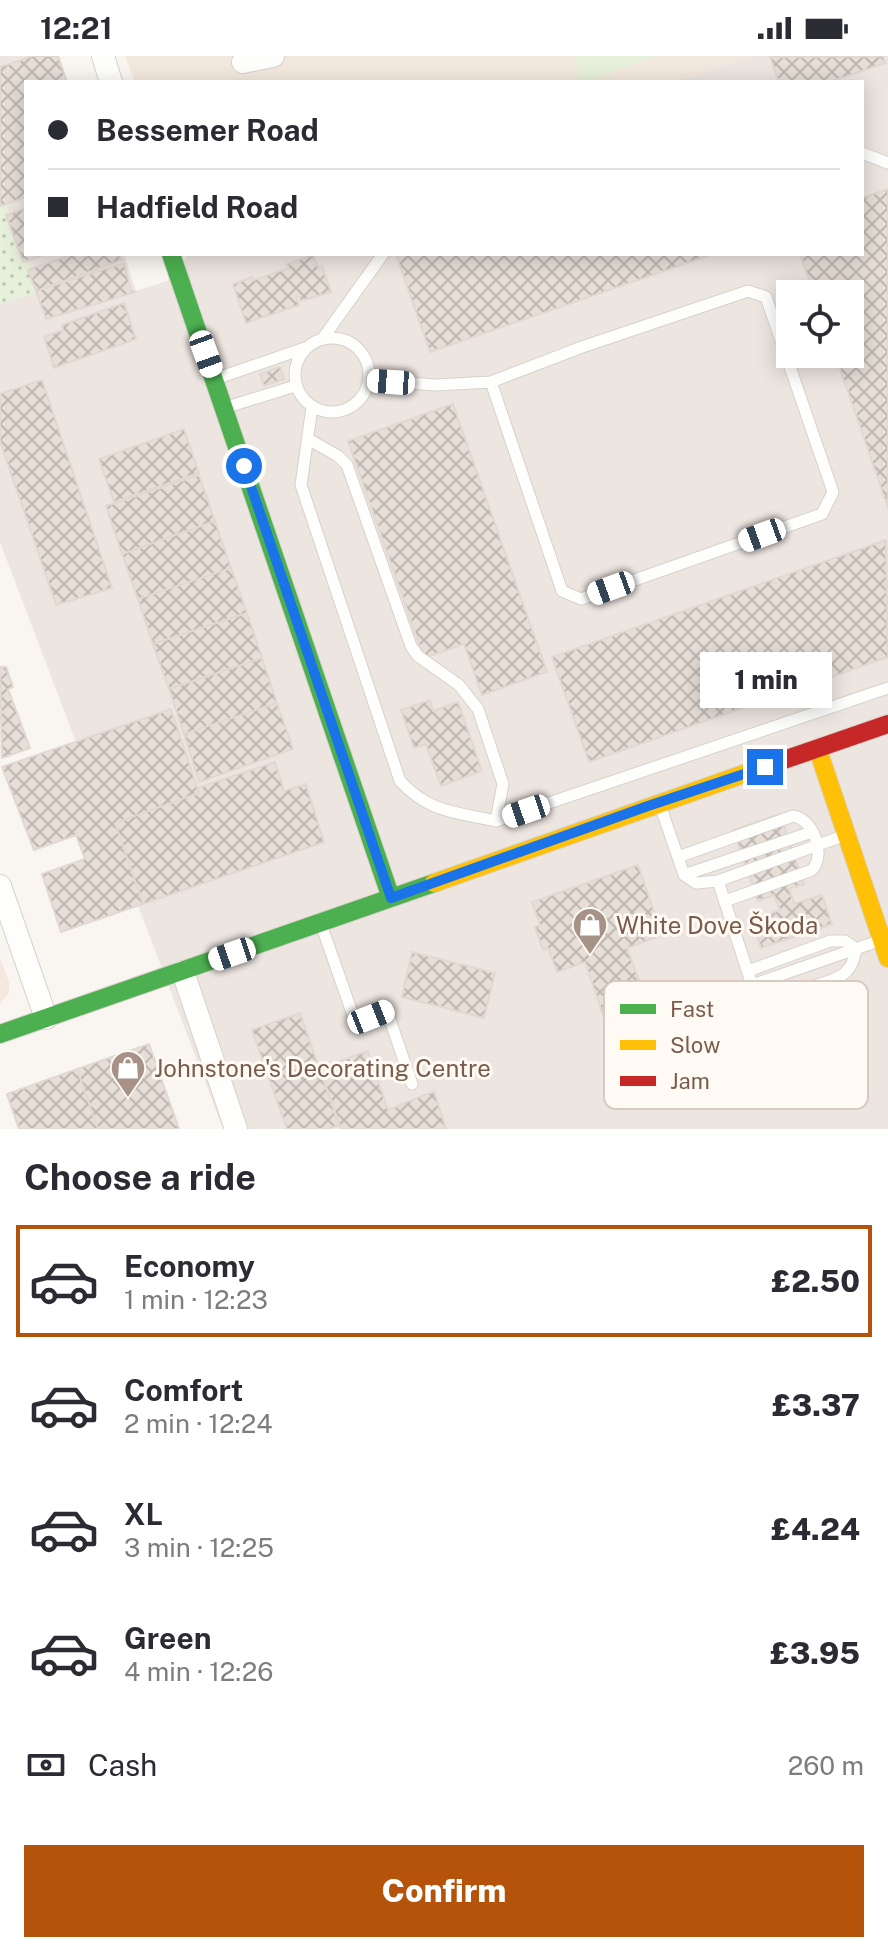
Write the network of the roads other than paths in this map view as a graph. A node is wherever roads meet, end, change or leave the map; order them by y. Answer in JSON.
{"nodes":[{"id":1,"x":103,"y":56,"type":"edge"},
{"id":2,"x":273,"y":56,"type":"edge"},
{"id":3,"x":244,"y":67,"type":"edge"},
{"id":4,"x":110,"y":80,"type":"edge"},
{"id":5,"x":864,"y":154,"type":"edge"},
{"id":6,"x":888,"y":163,"type":"edge"},
{"id":7,"x":172,"y":256,"type":"edge"},
{"id":8,"x":382,"y":256,"type":"edge"},
{"id":9,"x":323,"y":338,"type":"junction"},
{"id":10,"x":307,"y":347,"type":"junction"},
{"id":11,"x":215,"y":380,"type":"junction"},
{"id":12,"x":369,"y":380,"type":"junction"},
{"id":13,"x":491,"y":382,"type":"junction"},
{"id":14,"x":295,"y":386,"type":"junction"},
{"id":15,"x":312,"y":407,"type":"junction"},
{"id":16,"x":224,"y":408,"type":"junction"},
{"id":17,"x":308,"y":439,"type":"junction"},
{"id":18,"x":888,"y":688,"type":"edge"},
{"id":19,"x":888,"y":724,"type":"edge"},
{"id":20,"x":818,"y":750,"type":"junction"},
{"id":21,"x":659,"y":802,"type":"junction"},
{"id":22,"x":496,"y":821,"type":"junction"},
{"id":23,"x":812,"y":832,"type":"junction"},
{"id":24,"x":847,"y":835,"type":"junction"},
{"id":25,"x":817,"y":846,"type":"junction"},
{"id":26,"x":678,"y":857,"type":"junction"},
{"id":27,"x":684,"y":875,"type":"junction"},
{"id":28,"x":718,"y":881,"type":"junction"},
{"id":29,"x":0,"y":886,"type":"edge"},
{"id":30,"x":391,"y":898,"type":"junction"},
{"id":31,"x":725,"y":901,"type":"junction"},
{"id":32,"x":320,"y":923,"type":"junction"},
{"id":33,"x":856,"y":949,"type":"junction"},
{"id":34,"x":885,"y":949,"type":"edge"},
{"id":35,"x":748,"y":971,"type":"junction"},
{"id":36,"x":183,"y":972,"type":"junction"},
{"id":37,"x":751,"y":981,"type":"edge"},
{"id":38,"x":764,"y":981,"type":"edge"},
{"id":39,"x":825,"y":981,"type":"edge"},
{"id":40,"x":46,"y":1018,"type":"junction"},
{"id":41,"x":0,"y":1034,"type":"edge"},
{"id":42,"x":412,"y":1084,"type":"dead end"},
{"id":43,"x":236,"y":1129,"type":"edge"}],
"edges":[{"from":1,"to":4,"type":"street"},
{"from":2,"to":3,"type":"street"},
{"from":5,"to":6,"type":"lane"},
{"from":7,"to":11,"type":"street"},
{"from":8,"to":9,"type":"lane"},
{"from":9,"to":10,"type":"lane"},
{"from":9,"to":12,"type":"lane"},
{"from":10,"to":11,"type":"lane"},
{"from":10,"to":14,"type":"lane"},
{"from":11,"to":16,"type":"street"},
{"from":12,"to":13,"type":"lane"},
{"from":12,"to":15,"type":"lane"},
{"from":13,"to":13,"type":"lane"},
{"from":14,"to":15,"type":"lane"},
{"from":14,"to":16,"type":"lane"},
{"from":15,"to":17,"type":"lane"},
{"from":16,"to":30,"type":"street"},
{"from":17,"to":22,"type":"lane"},
{"from":17,"to":22,"type":"lane"},
{"from":18,"to":22,"type":"lane"},
{"from":19,"to":20,"type":"street"},
{"from":20,"to":21,"type":"street"},
{"from":20,"to":24,"type":"street"},
{"from":21,"to":26,"type":"lane"},
{"from":21,"to":30,"type":"street"},
{"from":23,"to":25,"type":"lane"},
{"from":23,"to":26,"type":"lane"},
{"from":23,"to":27,"type":"lane"},
{"from":24,"to":25,"type":"lane"},
{"from":24,"to":34,"type":"street"},
{"from":25,"to":28,"type":"lane"},
{"from":25,"to":31,"type":"lane"},
{"from":26,"to":27,"type":"lane"},
{"from":27,"to":28,"type":"lane"},
{"from":28,"to":31,"type":"lane"},
{"from":29,"to":40,"type":"street"},
{"from":30,"to":32,"type":"street"},
{"from":31,"to":35,"type":"lane"},
{"from":32,"to":36,"type":"street"},
{"from":32,"to":42,"type":"lane"},
{"from":33,"to":34,"type":"lane"},
{"from":33,"to":35,"type":"lane"},
{"from":33,"to":38,"type":"lane"},
{"from":33,"to":39,"type":"lane"},
{"from":35,"to":37,"type":"lane"},
{"from":36,"to":40,"type":"street"},
{"from":36,"to":43,"type":"street"},
{"from":40,"to":41,"type":"street"}]}
